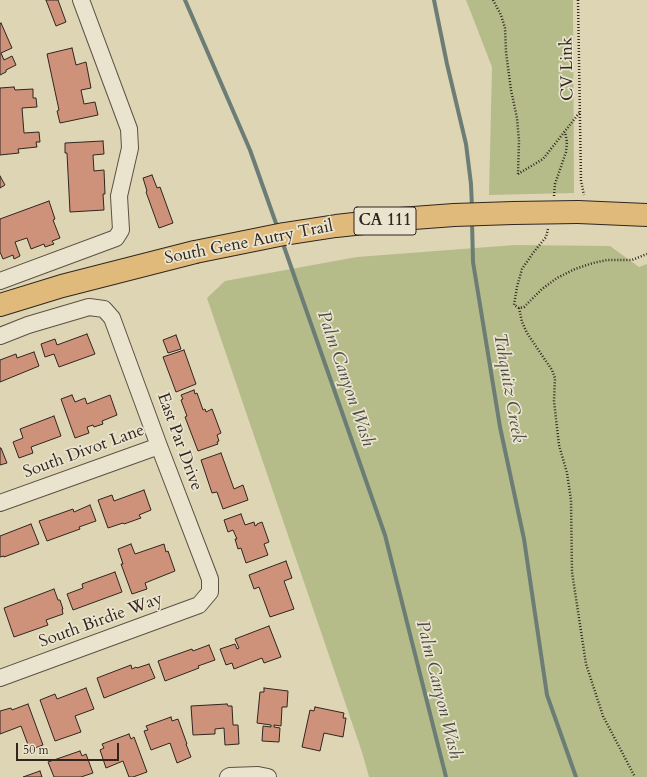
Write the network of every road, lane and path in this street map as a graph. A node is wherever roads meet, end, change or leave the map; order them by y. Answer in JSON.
{"nodes":[{"id":1,"x":81,"y":0,"type":"edge"},
{"id":2,"x":493,"y":0,"type":"edge"},
{"id":3,"x":578,"y":0,"type":"edge"},
{"id":4,"x":580,"y":112,"type":"junction"},
{"id":5,"x":583,"y":212,"type":"junction"},
{"id":6,"x":647,"y":215,"type":"edge"},
{"id":7,"x":647,"y":254,"type":"edge"},
{"id":8,"x":0,"y":281,"type":"edge"},
{"id":9,"x":0,"y":305,"type":"edge"},
{"id":10,"x":0,"y":336,"type":"edge"},
{"id":11,"x":159,"y":446,"type":"junction"},
{"id":12,"x":0,"y":503,"type":"edge"},
{"id":13,"x":210,"y":592,"type":"joint"},
{"id":14,"x":0,"y":678,"type":"edge"},
{"id":15,"x":228,"y":777,"type":"edge"},
{"id":16,"x":268,"y":777,"type":"edge"},
{"id":17,"x":635,"y":777,"type":"edge"}],
"edges":[{"from":1,"to":8,"type":"street"},
{"from":2,"to":4,"type":"path","name":"CV Link"},
{"from":3,"to":4,"type":"path","name":"CV Link"},
{"from":4,"to":5,"type":"path"},
{"from":5,"to":6,"type":"main road","name":"South Gene Autry Trail","number":"CA 111"},
{"from":5,"to":9,"type":"main road","name":"South Gene Autry Trail","number":"CA 111","bridge":true},
{"from":7,"to":17,"type":"path"},
{"from":10,"to":11,"type":"street","name":"East Par Drive"},
{"from":11,"to":12,"type":"street","name":"South Divot Lane"},
{"from":11,"to":13,"type":"street","name":"East Par Drive"},
{"from":13,"to":14,"type":"street","name":"South Birdie Way"},
{"from":15,"to":16,"type":"street"}]}
